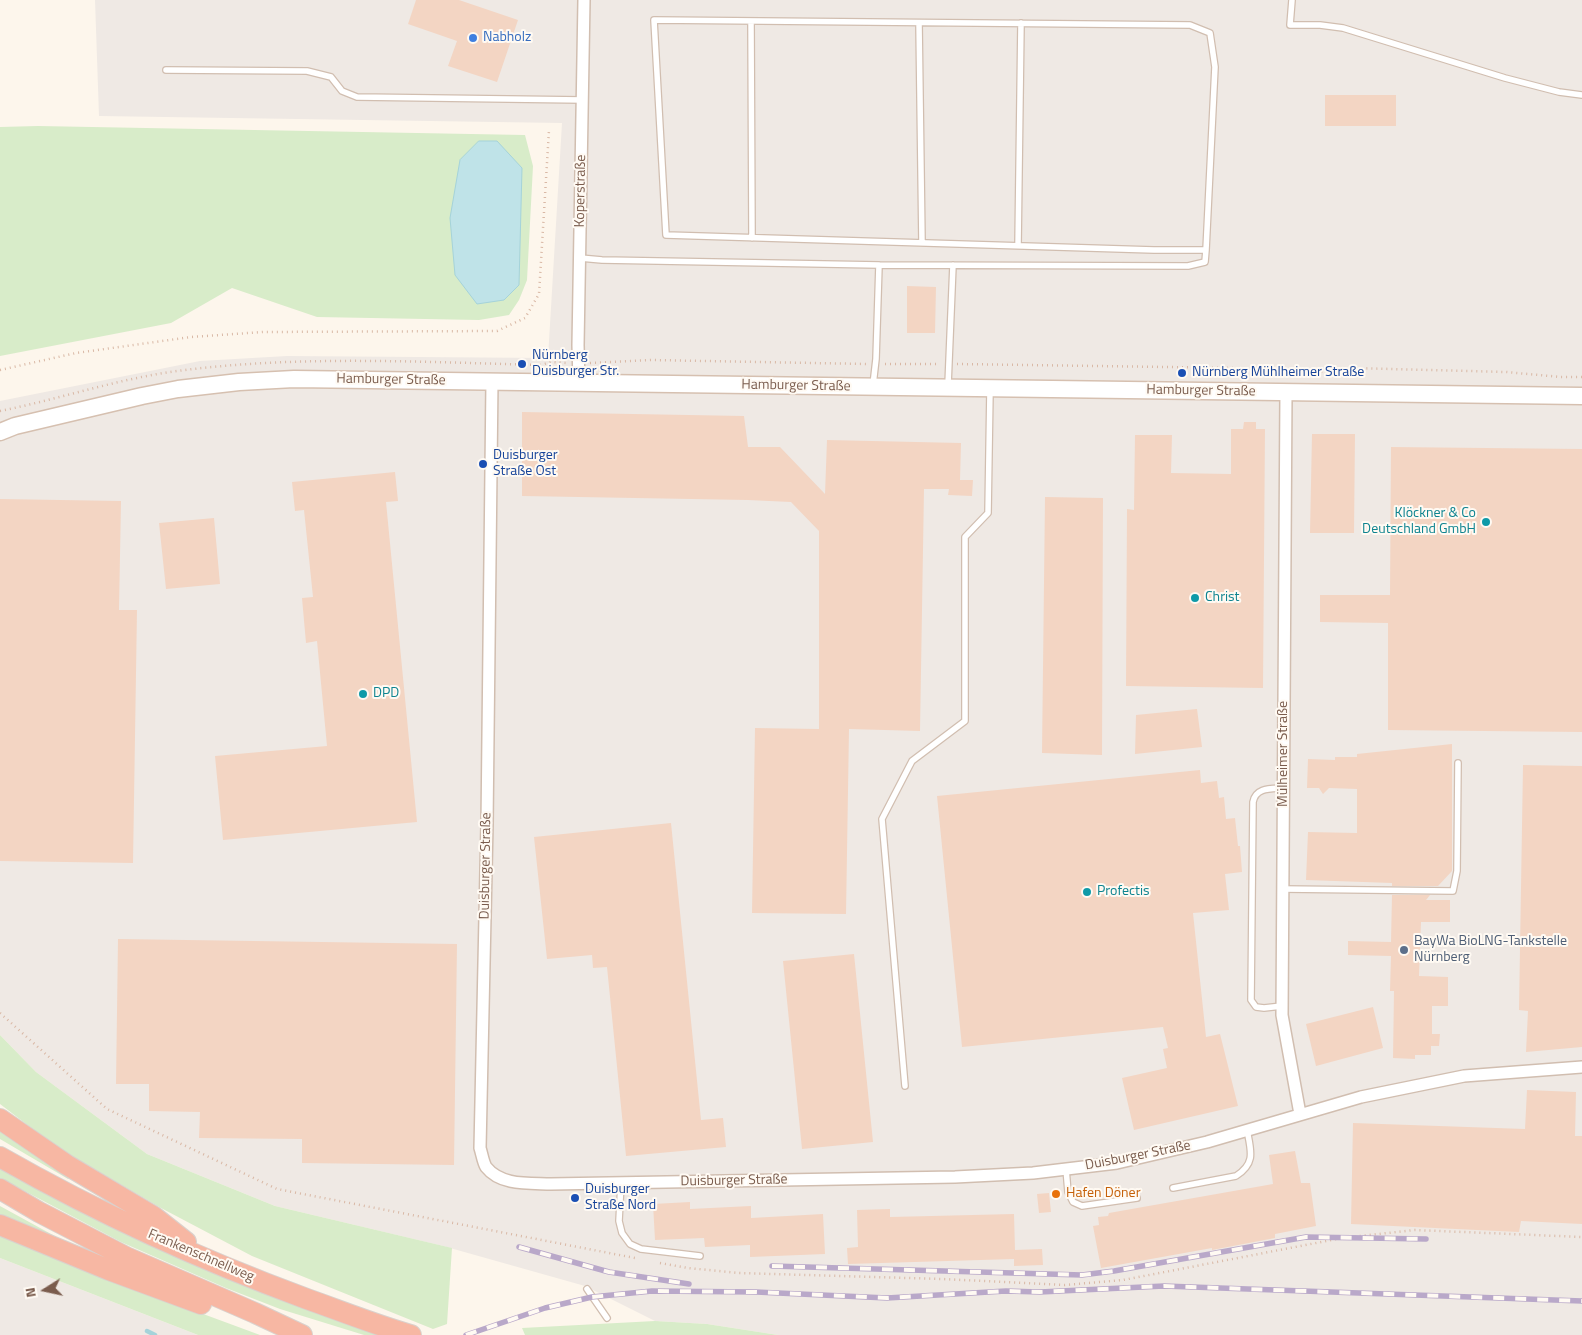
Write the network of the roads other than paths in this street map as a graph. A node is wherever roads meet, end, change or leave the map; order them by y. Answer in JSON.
{"nodes":[{"id":1,"x":584,"y":0,"type":"edge"},
{"id":2,"x":1292,"y":0,"type":"edge"},
{"id":3,"x":752,"y":21,"type":"junction"},
{"id":4,"x":919,"y":22,"type":"junction"},
{"id":5,"x":1021,"y":23,"type":"junction"},
{"id":6,"x":166,"y":70,"type":"dead end"},
{"id":7,"x":1582,"y":95,"type":"edge"},
{"id":8,"x":583,"y":100,"type":"junction"},
{"id":9,"x":752,"y":238,"type":"junction"},
{"id":10,"x":922,"y":243,"type":"junction"},
{"id":11,"x":1018,"y":246,"type":"junction"},
{"id":12,"x":1206,"y":250,"type":"junction"},
{"id":13,"x":580,"y":258,"type":"junction"},
{"id":14,"x":879,"y":265,"type":"junction"},
{"id":15,"x":953,"y":265,"type":"junction"},
{"id":16,"x":492,"y":381,"type":"junction"},
{"id":17,"x":579,"y":382,"type":"junction"},
{"id":18,"x":873,"y":387,"type":"junction"},
{"id":19,"x":948,"y":388,"type":"junction"},
{"id":20,"x":990,"y":388,"type":"junction"},
{"id":21,"x":1286,"y":392,"type":"junction"},
{"id":22,"x":1582,"y":396,"type":"edge"},
{"id":23,"x":8,"y":427,"type":"edge"},
{"id":24,"x":0,"y":432,"type":"edge"},
{"id":25,"x":1458,"y":763,"type":"dead end"},
{"id":26,"x":1284,"y":788,"type":"junction"},
{"id":27,"x":1283,"y":889,"type":"junction"},
{"id":28,"x":1282,"y":1006,"type":"junction"},
{"id":29,"x":1582,"y":1067,"type":"edge"},
{"id":30,"x":906,"y":1086,"type":"dead end"},
{"id":31,"x":1300,"y":1114,"type":"junction"},
{"id":32,"x":0,"y":1119,"type":"edge"},
{"id":33,"x":1246,"y":1130,"type":"junction"},
{"id":34,"x":0,"y":1157,"type":"edge"},
{"id":35,"x":1066,"y":1169,"type":"junction"},
{"id":36,"x":621,"y":1183,"type":"junction"},
{"id":37,"x":0,"y":1188,"type":"edge"},
{"id":38,"x":1173,"y":1188,"type":"dead end"},
{"id":39,"x":1137,"y":1198,"type":"dead end"},
{"id":40,"x":0,"y":1225,"type":"edge"},
{"id":41,"x":700,"y":1256,"type":"dead end"},
{"id":42,"x":211,"y":1262,"type":"junction"},
{"id":43,"x":587,"y":1289,"type":"dead end"},
{"id":44,"x":607,"y":1318,"type":"dead end"},
{"id":45,"x":297,"y":1333,"type":"edge"},
{"id":46,"x":406,"y":1334,"type":"edge"}],
"edges":[{"from":1,"to":8,"type":"street","name":"Koperstraße"},
{"from":2,"to":7,"type":"lane"},
{"from":3,"to":4,"type":"lane"},
{"from":3,"to":9,"type":"lane"},
{"from":3,"to":9,"type":"lane"},
{"from":4,"to":5,"type":"lane"},
{"from":4,"to":10,"type":"lane"},
{"from":5,"to":11,"type":"lane"},
{"from":5,"to":12,"type":"lane"},
{"from":6,"to":8,"type":"lane"},
{"from":8,"to":13,"type":"street","name":"Koperstraße"},
{"from":9,"to":10,"type":"lane"},
{"from":10,"to":11,"type":"lane"},
{"from":11,"to":12,"type":"lane"},
{"from":12,"to":15,"type":"lane"},
{"from":13,"to":14,"type":"lane"},
{"from":13,"to":17,"type":"street","name":"Koperstraße"},
{"from":14,"to":15,"type":"lane"},
{"from":14,"to":18,"type":"lane"},
{"from":15,"to":19,"type":"lane"},
{"from":16,"to":17,"type":"street","name":"Hamburger Straße"},
{"from":16,"to":23,"type":"street","name":"Hamburger Straße"},
{"from":16,"to":36,"type":"street","name":"Duisburger Straße"},
{"from":17,"to":18,"type":"street","name":"Hamburger Straße"},
{"from":18,"to":19,"type":"street","name":"Hamburger Straße"},
{"from":19,"to":20,"type":"street","name":"Hamburger Straße"},
{"from":20,"to":21,"type":"street","name":"Hamburger Straße"},
{"from":20,"to":30,"type":"lane"},
{"from":21,"to":22,"type":"street","name":"Hamburger Straße"},
{"from":21,"to":26,"type":"street","name":"Mülheimer Straße"},
{"from":23,"to":24,"type":"street","name":"Hamburger Straße"},
{"from":25,"to":27,"type":"lane"},
{"from":26,"to":27,"type":"street","name":"Mülheimer Straße"},
{"from":26,"to":28,"type":"lane"},
{"from":27,"to":28,"type":"street","name":"Mülheimer Straße"},
{"from":28,"to":31,"type":"street","name":"Mülheimer Straße"},
{"from":29,"to":31,"type":"street","name":"Duisburger Straße"},
{"from":31,"to":33,"type":"street","name":"Duisburger Straße"},
{"from":32,"to":42,"type":"highway"},
{"from":33,"to":35,"type":"street","name":"Duisburger Straße"},
{"from":33,"to":38,"type":"lane"},
{"from":34,"to":42,"type":"highway","name":"Frankenschnellweg"},
{"from":35,"to":36,"type":"street","name":"Duisburger Straße"},
{"from":35,"to":39,"type":"lane"},
{"from":36,"to":41,"type":"lane"},
{"from":37,"to":45,"type":"highway"},
{"from":40,"to":45,"type":"highway"},
{"from":42,"to":46,"type":"highway","name":"Frankenschnellweg"},
{"from":43,"to":44,"type":"lane"}]}
